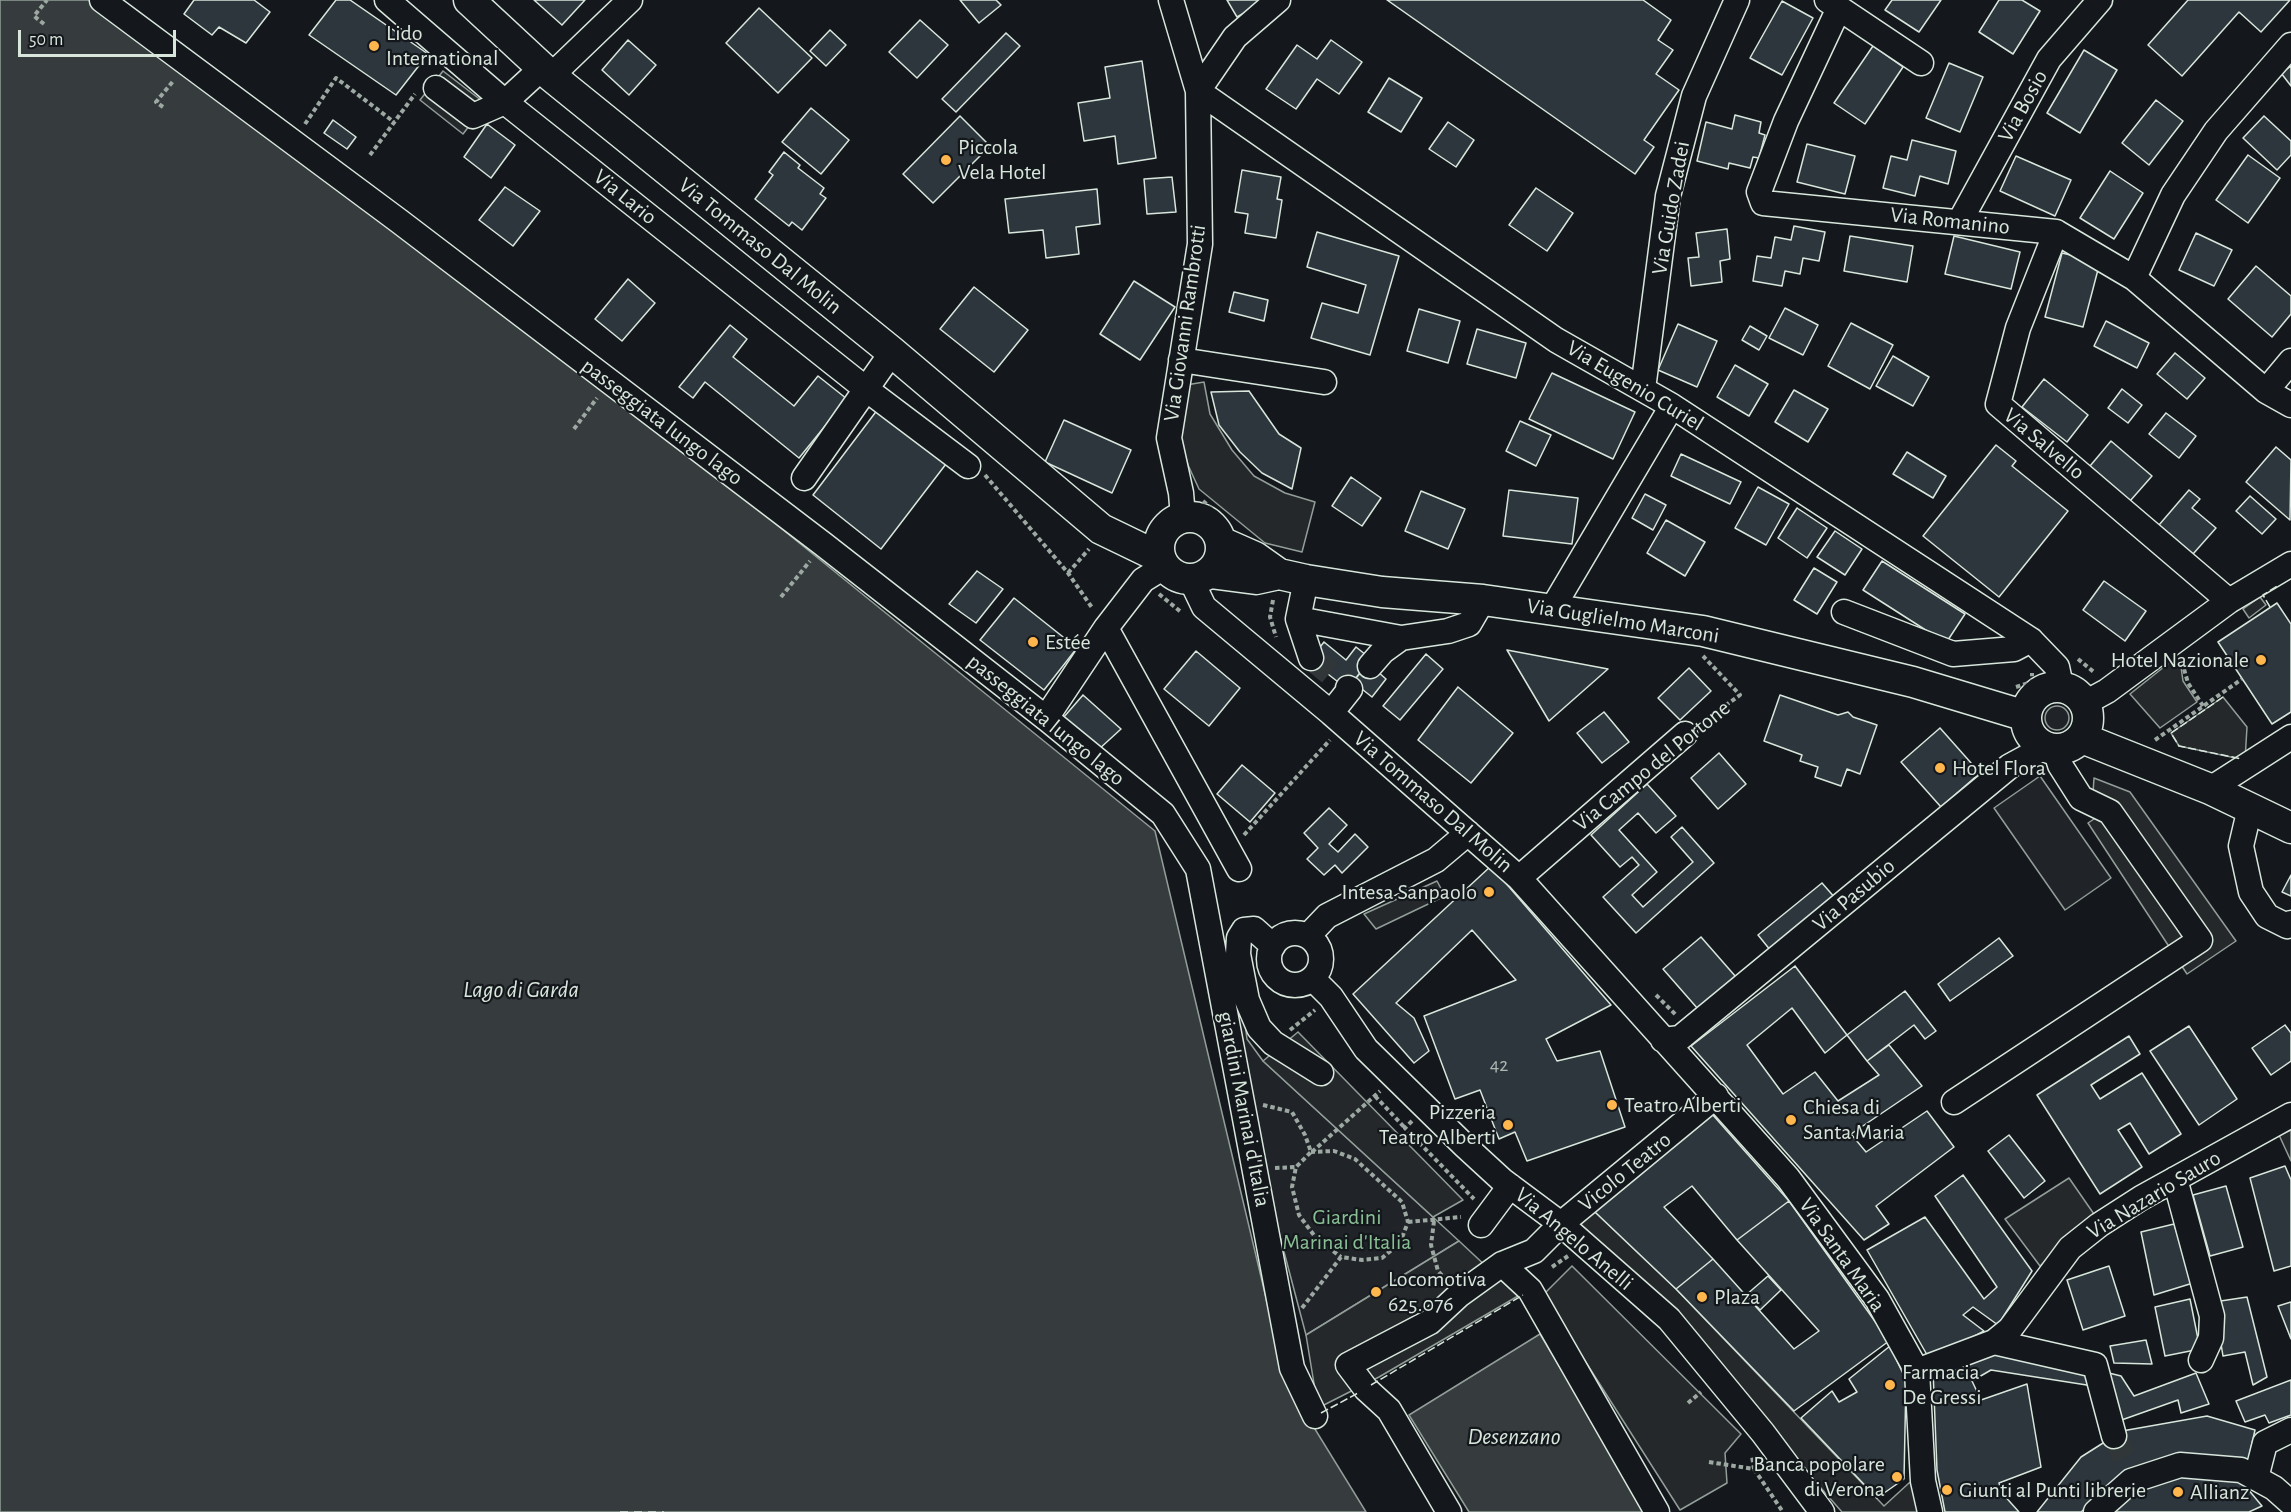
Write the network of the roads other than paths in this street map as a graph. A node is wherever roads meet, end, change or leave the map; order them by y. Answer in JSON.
{"nodes":[{"id":1,"x":102,"y":0,"type":"edge"},
{"id":2,"x":387,"y":0,"type":"edge"},
{"id":3,"x":469,"y":0,"type":"edge"},
{"id":4,"x":630,"y":0,"type":"edge"},
{"id":5,"x":1171,"y":0,"type":"edge"},
{"id":6,"x":1278,"y":0,"type":"edge"},
{"id":7,"x":1737,"y":0,"type":"edge"},
{"id":8,"x":2100,"y":0,"type":"edge"},
{"id":9,"x":1833,"y":4,"type":"edge"},
{"id":10,"x":2291,"y":45,"type":"edge"},
{"id":11,"x":1921,"y":63,"type":"dead end"},
{"id":12,"x":546,"y":72,"type":"junction"},
{"id":13,"x":436,"y":88,"type":"road end"},
{"id":14,"x":1198,"y":91,"type":"junction"},
{"id":15,"x":505,"y":102,"type":"junction"},
{"id":16,"x":1960,"y":221,"type":"junction"},
{"id":17,"x":2056,"y":232,"type":"junction"},
{"id":18,"x":2134,"y":278,"type":"junction"},
{"id":19,"x":892,"y":352,"type":"junction"},
{"id":20,"x":1181,"y":360,"type":"junction"},
{"id":21,"x":2291,"y":361,"type":"edge"},
{"id":22,"x":1324,"y":382,"type":"dead end"},
{"id":23,"x":866,"y":389,"type":"junction"},
{"id":24,"x":1643,"y":389,"type":"junction"},
{"id":25,"x":2266,"y":391,"type":"junction"},
{"id":26,"x":2291,"y":405,"type":"edge"},
{"id":27,"x":1672,"y":406,"type":"junction"},
{"id":28,"x":968,"y":466,"type":"dead end"},
{"id":29,"x":804,"y":478,"type":"dead end"},
{"id":30,"x":1221,"y":542,"type":"junction"},
{"id":31,"x":1163,"y":550,"type":"junction"},
{"id":32,"x":2291,"y":564,"type":"edge"},
{"id":33,"x":1200,"y":576,"type":"junction"},
{"id":34,"x":1292,"y":577,"type":"junction"},
{"id":35,"x":1483,"y":600,"type":"junction"},
{"id":36,"x":2236,"y":602,"type":"junction"},
{"id":37,"x":1552,"y":609,"type":"junction"},
{"id":38,"x":1844,"y":612,"type":"dead end"},
{"id":39,"x":1298,"y":620,"type":"junction"},
{"id":40,"x":1106,"y":628,"type":"junction"},
{"id":41,"x":1401,"y":638,"type":"junction"},
{"id":42,"x":2031,"y":640,"type":"junction"},
{"id":43,"x":1311,"y":658,"type":"tunnel mouth"},
{"id":44,"x":1370,"y":666,"type":"dead end"},
{"id":45,"x":2061,"y":686,"type":"junction"},
{"id":46,"x":1348,"y":688,"type":"dead end"},
{"id":47,"x":2085,"y":703,"type":"junction"},
{"id":48,"x":1050,"y":712,"type":"dead end"},
{"id":49,"x":2026,"y":716,"type":"junction"},
{"id":50,"x":1328,"y":722,"type":"junction"},
{"id":51,"x":1684,"y":734,"type":"road end"},
{"id":52,"x":2291,"y":737,"type":"edge"},
{"id":53,"x":2082,"y":738,"type":"junction"},
{"id":54,"x":2050,"y":748,"type":"junction"},
{"id":55,"x":2210,"y":789,"type":"junction"},
{"id":56,"x":2250,"y":808,"type":"junction"},
{"id":57,"x":2291,"y":828,"type":"edge"},
{"id":58,"x":1468,"y":833,"type":"junction"},
{"id":59,"x":1198,"y":869,"type":"junction"},
{"id":60,"x":1519,"y":878,"type":"junction"},
{"id":61,"x":2291,"y":923,"type":"edge"},
{"id":62,"x":1308,"y":936,"type":"junction"},
{"id":63,"x":1273,"y":946,"type":"junction"},
{"id":64,"x":1313,"y":979,"type":"junction"},
{"id":65,"x":1663,"y":1040,"type":"junction"},
{"id":66,"x":1322,"y":1072,"type":"dead end"},
{"id":67,"x":1716,"y":1096,"type":"junction"},
{"id":68,"x":1954,"y":1102,"type":"dead end"},
{"id":69,"x":2291,"y":1115,"type":"edge"},
{"id":70,"x":2175,"y":1179,"type":"junction"},
{"id":71,"x":1506,"y":1183,"type":"junction"},
{"id":72,"x":1475,"y":1220,"type":"road end"},
{"id":73,"x":1561,"y":1224,"type":"junction"},
{"id":74,"x":1502,"y":1264,"type":"junction"},
{"id":75,"x":1994,"y":1342,"type":"junction"},
{"id":76,"x":2201,"y":1360,"type":"dead end"},
{"id":77,"x":1917,"y":1371,"type":"junction"},
{"id":78,"x":1315,"y":1416,"type":"dead end"},
{"id":79,"x":2291,"y":1430,"type":"edge"},
{"id":80,"x":2112,"y":1433,"type":"tunnel mouth"},
{"id":81,"x":2256,"y":1478,"type":"junction"},
{"id":82,"x":2291,"y":1503,"type":"edge"},
{"id":83,"x":1449,"y":1512,"type":"edge"},
{"id":84,"x":1657,"y":1512,"type":"edge"},
{"id":85,"x":1822,"y":1512,"type":"edge"},
{"id":86,"x":1930,"y":1512,"type":"edge"},
{"id":87,"x":2096,"y":1512,"type":"edge"}],
"edges":[{"from":1,"to":59,"type":"street","name":"passeggiata lungo lago"},
{"from":2,"to":15,"type":"street","name":"Via Lario"},
{"from":3,"to":12,"type":"main road","name":"Via Tommaso Dal Molin"},
{"from":4,"to":12,"type":"street"},
{"from":5,"to":14,"type":"street","name":"Via Giovanni Rambrotti"},
{"from":6,"to":14,"type":"street"},
{"from":7,"to":24,"type":"street","name":"Via Guido Zadei"},
{"from":8,"to":16,"type":"street","name":"Via Bosio"},
{"from":9,"to":11,"type":"street"},
{"from":9,"to":16,"type":"street","name":"Via Romanino"},
{"from":10,"to":18,"type":"street"},
{"from":12,"to":15,"type":"street"},
{"from":12,"to":19,"type":"main road","name":"Via Tommaso Dal Molin"},
{"from":13,"to":15,"type":"street"},
{"from":14,"to":20,"type":"street","name":"Via Giovanni Rambrotti"},
{"from":14,"to":24,"type":"street","name":"Via Eugenio Curiel"},
{"from":15,"to":23,"type":"street","name":"Via Lario"},
{"from":16,"to":17,"type":"street","name":"Via Romanino"},
{"from":17,"to":18,"type":"street","name":"Via Romanino"},
{"from":17,"to":36,"type":"street","name":"Via Salvello"},
{"from":18,"to":25,"type":"street","name":"Via Romanino"},
{"from":19,"to":23,"type":"street"},
{"from":19,"to":31,"type":"main road","name":"Via Tommaso Dal Molin"},
{"from":20,"to":22,"type":"street"},
{"from":20,"to":31,"type":"street","name":"Via Giovanni Rambrotti"},
{"from":21,"to":25,"type":"street"},
{"from":23,"to":28,"type":"street","name":"Via Lario"},
{"from":23,"to":29,"type":"street"},
{"from":24,"to":27,"type":"street","name":"Via Eugenio Curiel"},
{"from":25,"to":26,"type":"street","name":"Via Romanino"},
{"from":27,"to":37,"type":"street"},
{"from":27,"to":42,"type":"street","name":"Via Eugenio Curiel"},
{"from":30,"to":31,"type":"main road"},
{"from":30,"to":33,"type":"main road"},
{"from":30,"to":34,"type":"main road","name":"Via Guglielmo Marconi"},
{"from":31,"to":33,"type":"main road"},
{"from":31,"to":40,"type":"street"},
{"from":32,"to":36,"type":"street"},
{"from":33,"to":34,"type":"main road"},
{"from":33,"to":50,"type":"street","name":"Via Tommaso Dal Molin"},
{"from":34,"to":35,"type":"main road","name":"Via Guglielmo Marconi"},
{"from":34,"to":39,"type":"street"},
{"from":35,"to":37,"type":"main road","name":"Via Guglielmo Marconi"},
{"from":35,"to":41,"type":"street"},
{"from":36,"to":47,"type":"street"},
{"from":37,"to":49,"type":"main road","name":"Via Guglielmo Marconi"},
{"from":38,"to":42,"type":"street"},
{"from":39,"to":41,"type":"street"},
{"from":39,"to":43,"type":"street"},
{"from":40,"to":48,"type":"street"},
{"from":40,"to":59,"type":"street"},
{"from":41,"to":44,"type":"street"},
{"from":42,"to":45,"type":"street","name":"Via Eugenio Curiel"},
{"from":45,"to":47,"type":"main road"},
{"from":45,"to":49,"type":"main road"},
{"from":46,"to":50,"type":"street"},
{"from":47,"to":53,"type":"main road"},
{"from":49,"to":54,"type":"main road"},
{"from":50,"to":58,"type":"street","name":"Via Tommaso Dal Molin"},
{"from":51,"to":60,"type":"street","name":"Via Campo del Portone"},
{"from":52,"to":55,"type":"street"},
{"from":53,"to":54,"type":"main road"},
{"from":53,"to":55,"type":"main road"},
{"from":54,"to":65,"type":"street","name":"Via Pasubio"},
{"from":54,"to":68,"type":"street"},
{"from":55,"to":56,"type":"main road"},
{"from":56,"to":57,"type":"main road"},
{"from":56,"to":61,"type":"street"},
{"from":58,"to":60,"type":"street","name":"Via Tommaso Dal Molin"},
{"from":58,"to":62,"type":"street"},
{"from":59,"to":78,"type":"street","name":"giardini Marinai d'Italia"},
{"from":60,"to":65,"type":"street","name":"Via Tommaso Dal Molin"},
{"from":62,"to":63,"type":"street"},
{"from":62,"to":64,"type":"street"},
{"from":63,"to":64,"type":"street"},
{"from":63,"to":66,"type":"street"},
{"from":64,"to":71,"type":"street","name":"Via Angelo Anelli"},
{"from":65,"to":67,"type":"street","name":"Via Santa Maria"},
{"from":67,"to":73,"type":"street","name":"Vicolo Teatro"},
{"from":67,"to":77,"type":"street","name":"Via Santa Maria"},
{"from":69,"to":70,"type":"street","name":"Via Nazario Sauro"},
{"from":70,"to":75,"type":"street","name":"Via Nazario Sauro"},
{"from":70,"to":76,"type":"street"},
{"from":71,"to":72,"type":"street"},
{"from":71,"to":73,"type":"street","name":"Via Angelo Anelli"},
{"from":73,"to":74,"type":"street","name":"Vicolo Teatro"},
{"from":73,"to":85,"type":"street","name":"Via Angelo Anelli"},
{"from":74,"to":83,"type":"street","name":"Vicolo Teatro"},
{"from":74,"to":84,"type":"street"},
{"from":75,"to":77,"type":"street","name":"Via Nazario Sauro"},
{"from":75,"to":80,"type":"street"},
{"from":77,"to":86,"type":"street","name":"Via Santa Maria"},
{"from":79,"to":81,"type":"street"},
{"from":81,"to":82,"type":"street"},
{"from":81,"to":87,"type":"street"}]}
